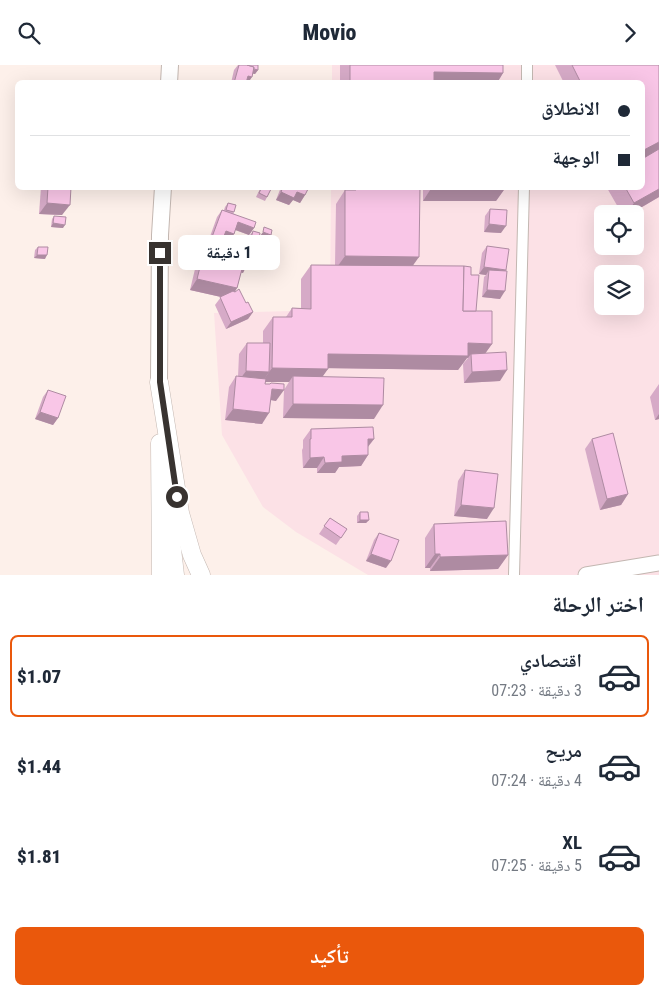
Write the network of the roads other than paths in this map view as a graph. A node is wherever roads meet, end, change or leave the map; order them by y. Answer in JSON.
{"nodes":[{"id":1,"x":170,"y":65,"type":"edge"},
{"id":2,"x":527,"y":65,"type":"edge"},
{"id":3,"x":169,"y":80,"type":"edge"},
{"id":4,"x":526,"y":80,"type":"edge"},
{"id":5,"x":163,"y":190,"type":"edge"},
{"id":6,"x":524,"y":190,"type":"edge"},
{"id":7,"x":160,"y":382,"type":"junction"},
{"id":8,"x":186,"y":536,"type":"junction"},
{"id":9,"x":659,"y":563,"type":"edge"},
{"id":10,"x":160,"y":575,"type":"edge"},
{"id":11,"x":175,"y":575,"type":"edge"},
{"id":12,"x":201,"y":575,"type":"edge"},
{"id":13,"x":208,"y":575,"type":"edge"},
{"id":14,"x":514,"y":575,"type":"edge"},
{"id":15,"x":586,"y":575,"type":"edge"}],
"edges":[{"from":1,"to":3,"type":"main road"},
{"from":2,"to":4,"type":"street"},
{"from":5,"to":7,"type":"main road"},
{"from":6,"to":14,"type":"street"},
{"from":7,"to":8,"type":"highway"},
{"from":7,"to":10,"type":"highway"},
{"from":7,"to":11,"type":"highway"},
{"from":8,"to":12,"type":"highway"},
{"from":8,"to":13,"type":"highway"},
{"from":9,"to":15,"type":"main road"}]}
